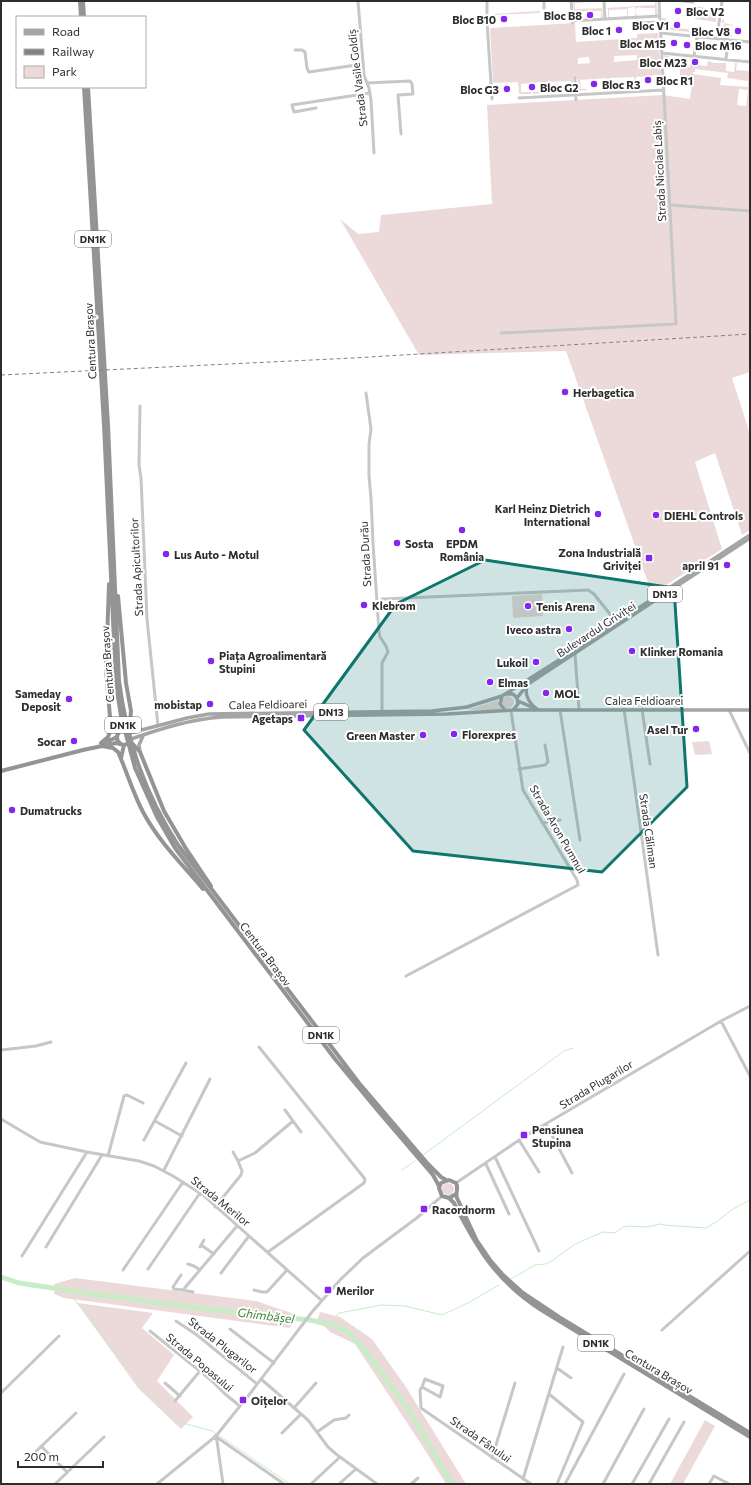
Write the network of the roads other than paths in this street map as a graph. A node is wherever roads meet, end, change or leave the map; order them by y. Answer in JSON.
{"nodes":[{"id":1,"x":80,"y":1,"type":"edge"},
{"id":2,"x":83,"y":1,"type":"edge"},
{"id":3,"x":358,"y":1,"type":"edge"},
{"id":4,"x":487,"y":1,"type":"edge"},
{"id":5,"x":544,"y":1,"type":"edge"},
{"id":6,"x":571,"y":1,"type":"edge"},
{"id":7,"x":604,"y":1,"type":"edge"},
{"id":8,"x":659,"y":1,"type":"edge"},
{"id":9,"x":683,"y":1,"type":"edge"},
{"id":10,"x":693,"y":1,"type":"edge"},
{"id":11,"x":722,"y":1,"type":"edge"},
{"id":12,"x":544,"y":8,"type":"dead end"},
{"id":13,"x":80,"y":16,"type":"edge"},
{"id":14,"x":84,"y":16,"type":"edge"},
{"id":15,"x":660,"y":16,"type":"junction"},
{"id":16,"x":605,"y":19,"type":"junction"},
{"id":17,"x":660,"y":22,"type":"junction"},
{"id":18,"x":639,"y":29,"type":"dead end"},
{"id":19,"x":661,"y":33,"type":"junction"},
{"id":20,"x":697,"y":36,"type":"junction"},
{"id":21,"x":718,"y":38,"type":"junction"},
{"id":22,"x":728,"y":39,"type":"junction"},
{"id":23,"x":750,"y":42,"type":"edge"},
{"id":24,"x":294,"y":50,"type":"dead end"},
{"id":25,"x":662,"y":53,"type":"junction"},
{"id":26,"x":694,"y":56,"type":"junction"},
{"id":27,"x":726,"y":60,"type":"junction"},
{"id":28,"x":750,"y":62,"type":"edge"},
{"id":29,"x":363,"y":64,"type":"junction"},
{"id":30,"x":575,"y":78,"type":"dead end"},
{"id":31,"x":367,"y":83,"type":"junction"},
{"id":32,"x":84,"y":88,"type":"edge"},
{"id":33,"x":88,"y":88,"type":"edge"},
{"id":34,"x":664,"y":90,"type":"junction"},
{"id":35,"x":370,"y":93,"type":"junction"},
{"id":36,"x":576,"y":95,"type":"junction"},
{"id":37,"x":519,"y":98,"type":"dead end"},
{"id":38,"x":492,"y":99,"type":"dead end"},
{"id":39,"x":576,"y":100,"type":"dead end"},
{"id":40,"x":316,"y":108,"type":"dead end"},
{"id":41,"x":401,"y":134,"type":"dead end"},
{"id":42,"x":374,"y":153,"type":"dead end"},
{"id":43,"x":670,"y":205,"type":"junction"},
{"id":44,"x":750,"y":211,"type":"edge"},
{"id":45,"x":100,"y":315,"type":"junction"},
{"id":46,"x":501,"y":333,"type":"dead end"},
{"id":47,"x":366,"y":393,"type":"dead end"},
{"id":48,"x":140,"y":406,"type":"dead end"},
{"id":49,"x":750,"y":535,"type":"edge"},
{"id":50,"x":750,"y":538,"type":"edge"},
{"id":51,"x":112,"y":575,"type":"junction"},
{"id":52,"x":382,"y":599,"type":"dead end"},
{"id":53,"x":617,"y":623,"type":"junction"},
{"id":54,"x":575,"y":654,"type":"junction"},
{"id":55,"x":528,"y":684,"type":"junction"},
{"id":56,"x":503,"y":695,"type":"junction"},
{"id":57,"x":517,"y":700,"type":"junction"},
{"id":58,"x":579,"y":709,"type":"junction"},
{"id":59,"x":624,"y":709,"type":"junction"},
{"id":60,"x":642,"y":709,"type":"junction"},
{"id":61,"x":504,"y":710,"type":"junction"},
{"id":62,"x":538,"y":710,"type":"junction"},
{"id":63,"x":560,"y":710,"type":"junction"},
{"id":64,"x":729,"y":710,"type":"junction"},
{"id":65,"x":750,"y":710,"type":"edge"},
{"id":66,"x":131,"y":711,"type":"junction"},
{"id":67,"x":512,"y":711,"type":"junction"},
{"id":68,"x":382,"y":712,"type":"junction"},
{"id":69,"x":111,"y":720,"type":"junction"},
{"id":70,"x":158,"y":726,"type":"junction"},
{"id":71,"x":142,"y":730,"type":"junction"},
{"id":72,"x":129,"y":732,"type":"junction"},
{"id":73,"x":118,"y":735,"type":"junction"},
{"id":74,"x":144,"y":735,"type":"junction"},
{"id":75,"x":131,"y":740,"type":"junction"},
{"id":76,"x":122,"y":744,"type":"junction"},
{"id":77,"x":102,"y":745,"type":"junction"},
{"id":78,"x":545,"y":745,"type":"dead end"},
{"id":79,"x":140,"y":752,"type":"junction"},
{"id":80,"x":750,"y":753,"type":"edge"},
{"id":81,"x":121,"y":759,"type":"junction"},
{"id":82,"x":650,"y":764,"type":"dead end"},
{"id":83,"x":519,"y":769,"type":"junction"},
{"id":84,"x":1,"y":771,"type":"edge"},
{"id":85,"x":560,"y":820,"type":"dead end"},
{"id":86,"x":542,"y":823,"type":"junction"},
{"id":87,"x":580,"y":840,"type":"dead end"},
{"id":88,"x":224,"y":911,"type":"junction"},
{"id":89,"x":658,"y":955,"type":"dead end"},
{"id":90,"x":406,"y":976,"type":"dead end"},
{"id":91,"x":750,"y":1006,"type":"edge"},
{"id":92,"x":721,"y":1021,"type":"junction"},
{"id":93,"x":51,"y":1042,"type":"dead end"},
{"id":94,"x":259,"y":1047,"type":"dead end"},
{"id":95,"x":1,"y":1050,"type":"edge"},
{"id":96,"x":186,"y":1063,"type":"dead end"},
{"id":97,"x":750,"y":1076,"type":"edge"},
{"id":98,"x":210,"y":1079,"type":"dead end"},
{"id":99,"x":143,"y":1103,"type":"dead end"},
{"id":100,"x":285,"y":1110,"type":"dead end"},
{"id":101,"x":1,"y":1119,"type":"edge"},
{"id":102,"x":155,"y":1121,"type":"junction"},
{"id":103,"x":293,"y":1121,"type":"junction"},
{"id":104,"x":546,"y":1124,"type":"junction"},
{"id":105,"x":301,"y":1132,"type":"dead end"},
{"id":106,"x":182,"y":1136,"type":"junction"},
{"id":107,"x":144,"y":1140,"type":"dead end"},
{"id":108,"x":520,"y":1140,"type":"junction"},
{"id":109,"x":86,"y":1152,"type":"junction"},
{"id":110,"x":233,"y":1152,"type":"dead end"},
{"id":111,"x":102,"y":1155,"type":"junction"},
{"id":112,"x":108,"y":1156,"type":"junction"},
{"id":113,"x":495,"y":1157,"type":"junction"},
{"id":114,"x":238,"y":1161,"type":"junction"},
{"id":115,"x":486,"y":1164,"type":"junction"},
{"id":116,"x":164,"y":1170,"type":"junction"},
{"id":117,"x":539,"y":1172,"type":"dead end"},
{"id":118,"x":572,"y":1173,"type":"dead end"},
{"id":119,"x":446,"y":1180,"type":"junction"},
{"id":120,"x":183,"y":1182,"type":"junction"},
{"id":121,"x":456,"y":1183,"type":"junction"},
{"id":122,"x":440,"y":1186,"type":"junction"},
{"id":123,"x":200,"y":1193,"type":"junction"},
{"id":124,"x":456,"y":1194,"type":"junction"},
{"id":125,"x":442,"y":1196,"type":"junction"},
{"id":126,"x":450,"y":1198,"type":"junction"},
{"id":127,"x":215,"y":1207,"type":"junction"},
{"id":128,"x":509,"y":1214,"type":"dead end"},
{"id":129,"x":237,"y":1226,"type":"junction"},
{"id":130,"x":249,"y":1236,"type":"junction"},
{"id":131,"x":204,"y":1240,"type":"dead end"},
{"id":132,"x":46,"y":1247,"type":"dead end"},
{"id":133,"x":539,"y":1251,"type":"dead end"},
{"id":134,"x":750,"y":1251,"type":"edge"},
{"id":135,"x":268,"y":1252,"type":"junction"},
{"id":136,"x":214,"y":1254,"type":"junction"},
{"id":137,"x":22,"y":1256,"type":"dead end"},
{"id":138,"x":188,"y":1264,"type":"dead end"},
{"id":139,"x":148,"y":1269,"type":"dead end"},
{"id":140,"x":123,"y":1270,"type":"dead end"},
{"id":141,"x":200,"y":1270,"type":"junction"},
{"id":142,"x":287,"y":1270,"type":"junction"},
{"id":143,"x":221,"y":1272,"type":"dead end"},
{"id":144,"x":181,"y":1275,"type":"dead end"},
{"id":145,"x":183,"y":1290,"type":"junction"},
{"id":146,"x":254,"y":1290,"type":"dead end"},
{"id":147,"x":193,"y":1292,"type":"dead end"},
{"id":148,"x":322,"y":1300,"type":"junction"},
{"id":149,"x":176,"y":1321,"type":"dead end"},
{"id":150,"x":230,"y":1329,"type":"dead end"},
{"id":151,"x":662,"y":1330,"type":"dead end"},
{"id":152,"x":150,"y":1331,"type":"dead end"},
{"id":153,"x":59,"y":1336,"type":"dead end"},
{"id":154,"x":563,"y":1348,"type":"dead end"},
{"id":155,"x":274,"y":1363,"type":"junction"},
{"id":156,"x":557,"y":1368,"type":"junction"},
{"id":157,"x":200,"y":1372,"type":"junction"},
{"id":158,"x":624,"y":1374,"type":"dead end"},
{"id":159,"x":571,"y":1378,"type":"dead end"},
{"id":160,"x":261,"y":1379,"type":"junction"},
{"id":161,"x":316,"y":1383,"type":"dead end"},
{"id":162,"x":515,"y":1383,"type":"dead end"},
{"id":163,"x":165,"y":1384,"type":"dead end"},
{"id":164,"x":257,"y":1384,"type":"junction"},
{"id":165,"x":422,"y":1387,"type":"junction"},
{"id":166,"x":1,"y":1393,"type":"edge"},
{"id":167,"x":549,"y":1394,"type":"junction"},
{"id":168,"x":180,"y":1396,"type":"junction"},
{"id":169,"x":175,"y":1401,"type":"dead end"},
{"id":170,"x":240,"y":1406,"type":"junction"},
{"id":171,"x":294,"y":1408,"type":"junction"},
{"id":172,"x":644,"y":1409,"type":"dead end"},
{"id":173,"x":76,"y":1413,"type":"dead end"},
{"id":174,"x":301,"y":1414,"type":"junction"},
{"id":175,"x":349,"y":1415,"type":"dead end"},
{"id":176,"x":669,"y":1419,"type":"dead end"},
{"id":177,"x":684,"y":1422,"type":"dead end"},
{"id":178,"x":318,"y":1432,"type":"junction"},
{"id":179,"x":282,"y":1433,"type":"dead end"},
{"id":180,"x":750,"y":1433,"type":"edge"},
{"id":181,"x":215,"y":1436,"type":"junction"},
{"id":182,"x":104,"y":1437,"type":"dead end"},
{"id":183,"x":750,"y":1437,"type":"edge"},
{"id":184,"x":41,"y":1446,"type":"junction"},
{"id":185,"x":340,"y":1457,"type":"junction"},
{"id":186,"x":492,"y":1458,"type":"junction"},
{"id":187,"x":26,"y":1461,"type":"dead end"},
{"id":188,"x":356,"y":1469,"type":"junction"},
{"id":189,"x":67,"y":1472,"type":"junction"},
{"id":190,"x":418,"y":1478,"type":"dead end"},
{"id":191,"x":523,"y":1479,"type":"junction"},
{"id":192,"x":55,"y":1484,"type":"edge"},
{"id":193,"x":157,"y":1484,"type":"edge"},
{"id":194,"x":223,"y":1484,"type":"edge"},
{"id":195,"x":284,"y":1484,"type":"edge"},
{"id":196,"x":311,"y":1484,"type":"edge"},
{"id":197,"x":339,"y":1484,"type":"edge"},
{"id":198,"x":377,"y":1484,"type":"edge"},
{"id":199,"x":411,"y":1484,"type":"edge"},
{"id":200,"x":530,"y":1484,"type":"edge"},
{"id":201,"x":557,"y":1484,"type":"edge"},
{"id":202,"x":565,"y":1484,"type":"edge"},
{"id":203,"x":603,"y":1484,"type":"edge"},
{"id":204,"x":632,"y":1484,"type":"edge"},
{"id":205,"x":649,"y":1484,"type":"edge"},
{"id":206,"x":709,"y":1484,"type":"edge"},
{"id":207,"x":729,"y":1484,"type":"edge"}],
"edges":[{"from":1,"to":13,"type":"highway"},
{"from":2,"to":14,"type":"highway"},
{"from":3,"to":29,"type":"street","name":"Strada Vasile Goldiș"},
{"from":4,"to":38,"type":"street"},
{"from":5,"to":12,"type":"street"},
{"from":6,"to":16,"type":"street"},
{"from":7,"to":16,"type":"street"},
{"from":8,"to":15,"type":"street","name":"Strada Nicolae Labiș"},
{"from":9,"to":10,"type":"street"},
{"from":11,"to":21,"type":"street"},
{"from":15,"to":16,"type":"street"},
{"from":15,"to":17,"type":"street","name":"Strada Nicolae Labiș"},
{"from":17,"to":18,"type":"street"},
{"from":17,"to":19,"type":"street","name":"Strada Nicolae Labiș"},
{"from":19,"to":20,"type":"street"},
{"from":19,"to":25,"type":"street","name":"Strada Nicolae Labiș"},
{"from":20,"to":21,"type":"street"},
{"from":20,"to":26,"type":"street"},
{"from":21,"to":22,"type":"street"},
{"from":22,"to":23,"type":"street"},
{"from":22,"to":27,"type":"street"},
{"from":24,"to":29,"type":"street"},
{"from":25,"to":26,"type":"street"},
{"from":25,"to":34,"type":"street","name":"Strada Nicolae Labiș"},
{"from":26,"to":27,"type":"street"},
{"from":27,"to":28,"type":"street"},
{"from":29,"to":31,"type":"street","name":"Strada Vasile Goldiș"},
{"from":30,"to":36,"type":"street"},
{"from":31,"to":35,"type":"street","name":"Strada Vasile Goldiș"},
{"from":31,"to":41,"type":"street"},
{"from":32,"to":45,"type":"highway","name":"Centura Brașov","number":"DN1K"},
{"from":33,"to":45,"type":"highway","name":"Centura Brașov","number":"DN1K"},
{"from":34,"to":36,"type":"street"},
{"from":34,"to":43,"type":"street","name":"Strada Nicolae Labiș"},
{"from":35,"to":40,"type":"street"},
{"from":35,"to":42,"type":"street","name":"Strada Vasile Goldiș"},
{"from":36,"to":37,"type":"street"},
{"from":36,"to":39,"type":"street"},
{"from":43,"to":44,"type":"street"},
{"from":43,"to":46,"type":"street","name":"Strada Nicolae Labiș"},
{"from":45,"to":51,"type":"highway","name":"Centura Brașov","number":"DN1K"},
{"from":47,"to":68,"type":"street","name":"Strada Durău"},
{"from":48,"to":70,"type":"street","name":"Strada Apicultorilor"},
{"from":49,"to":53,"type":"main road","name":"Bulevardul Griviței"},
{"from":50,"to":54,"type":"main road","name":"Bulevardul Griviței","number":"DN13"},
{"from":51,"to":66,"type":"highway"},
{"from":51,"to":69,"type":"highway","number":"DN1K"},
{"from":51,"to":88,"type":"highway","name":"Centura Brașov","number":"DN1K"},
{"from":52,"to":53,"type":"street","name":"Bulevardul Griviței"},
{"from":53,"to":56,"type":"main road","name":"Bulevardul Griviței","number":"DN13"},
{"from":54,"to":55,"type":"main road","name":"Bulevardul Griviței","number":"DN13"},
{"from":54,"to":58,"type":"street"},
{"from":55,"to":57,"type":"main road","name":"Bulevardul Griviței","number":"DN13"},
{"from":55,"to":62,"type":"main road"},
{"from":56,"to":57,"type":"main road","name":"Calea Feldioarei"},
{"from":56,"to":61,"type":"main road"},
{"from":56,"to":68,"type":"main road","name":"Calea Feldioarei","number":"DN13"},
{"from":57,"to":62,"type":"main road","name":"Calea Feldioarei"},
{"from":57,"to":67,"type":"main road","number":"DN13"},
{"from":58,"to":59,"type":"main road","name":"Calea Feldioarei"},
{"from":58,"to":63,"type":"main road","name":"Calea Feldioarei"},
{"from":59,"to":60,"type":"main road","name":"Calea Feldioarei"},
{"from":59,"to":89,"type":"street","name":"Strada Căliman"},
{"from":60,"to":64,"type":"main road","name":"Calea Feldioarei"},
{"from":60,"to":82,"type":"street"},
{"from":61,"to":67,"type":"main road","name":"Calea Feldioarei","number":"DN13"},
{"from":61,"to":74,"type":"main road","name":"Calea Feldioarei","number":"DN13"},
{"from":62,"to":63,"type":"main road","name":"Calea Feldioarei"},
{"from":62,"to":67,"type":"main road","name":"Calea Feldioarei"},
{"from":63,"to":87,"type":"street"},
{"from":64,"to":65,"type":"main road","name":"Calea Feldioarei"},
{"from":64,"to":80,"type":"street"},
{"from":66,"to":71,"type":"main road"},
{"from":66,"to":72,"type":"highway"},
{"from":67,"to":83,"type":"street","name":"Strada Aron Pumnul"},
{"from":68,"to":70,"type":"main road","name":"Calea Feldioarei","number":"DN13"},
{"from":69,"to":73,"type":"highway"},
{"from":69,"to":77,"type":"highway"},
{"from":70,"to":71,"type":"main road","name":"Calea Feldioarei","number":"DN13"},
{"from":71,"to":72,"type":"main road","name":"Calea Feldioarei","number":"DN13"},
{"from":72,"to":73,"type":"highway","number":"DN13"},
{"from":72,"to":75,"type":"highway"},
{"from":73,"to":76,"type":"highway"},
{"from":73,"to":77,"type":"highway","number":"DN13"},
{"from":74,"to":75,"type":"main road","name":"Calea Feldioarei","number":"DN13"},
{"from":74,"to":79,"type":"main road"},
{"from":75,"to":76,"type":"highway","number":"DN13"},
{"from":75,"to":79,"type":"highway"},
{"from":76,"to":77,"type":"highway","number":"DN13"},
{"from":76,"to":81,"type":"highway"},
{"from":77,"to":81,"type":"highway"},
{"from":77,"to":84,"type":"highway","number":"DN13"},
{"from":78,"to":83,"type":"street"},
{"from":79,"to":88,"type":"highway"},
{"from":81,"to":88,"type":"highway"},
{"from":83,"to":86,"type":"street","name":"Strada Aron Pumnul"},
{"from":85,"to":86,"type":"street"},
{"from":86,"to":90,"type":"street","name":"Strada Aron Pumnul"},
{"from":88,"to":119,"type":"highway","name":"Centura Brașov","number":"DN1K"},
{"from":88,"to":122,"type":"highway","name":"Centura Brașov","number":"DN1K"},
{"from":91,"to":92,"type":"street","name":"Strada Plugarilor"},
{"from":92,"to":97,"type":"street"},
{"from":92,"to":104,"type":"street","name":"Strada Plugarilor"},
{"from":93,"to":95,"type":"street"},
{"from":94,"to":135,"type":"street"},
{"from":96,"to":102,"type":"street"},
{"from":98,"to":106,"type":"street"},
{"from":99,"to":112,"type":"street"},
{"from":100,"to":103,"type":"street"},
{"from":101,"to":109,"type":"street","name":"Strada Merilor"},
{"from":102,"to":106,"type":"street"},
{"from":102,"to":107,"type":"street"},
{"from":103,"to":105,"type":"street"},
{"from":103,"to":114,"type":"street"},
{"from":104,"to":108,"type":"street","name":"Strada Plugarilor"},
{"from":104,"to":118,"type":"street"},
{"from":106,"to":116,"type":"street"},
{"from":108,"to":113,"type":"street","name":"Strada Plugarilor"},
{"from":108,"to":117,"type":"street"},
{"from":109,"to":111,"type":"street","name":"Strada Merilor"},
{"from":109,"to":137,"type":"street"},
{"from":110,"to":114,"type":"street"},
{"from":111,"to":112,"type":"street","name":"Strada Merilor"},
{"from":111,"to":132,"type":"street"},
{"from":112,"to":116,"type":"street","name":"Strada Merilor"},
{"from":113,"to":115,"type":"street","name":"Strada Plugarilor"},
{"from":113,"to":133,"type":"street"},
{"from":114,"to":127,"type":"street"},
{"from":115,"to":121,"type":"street","name":"Strada Plugarilor"},
{"from":115,"to":128,"type":"street"},
{"from":116,"to":120,"type":"street","name":"Strada Merilor"},
{"from":119,"to":121,"type":"highway","name":"Centura Brașov","number":"DN1K"},
{"from":119,"to":122,"type":"highway"},
{"from":120,"to":123,"type":"street","name":"Strada Merilor"},
{"from":120,"to":140,"type":"street"},
{"from":121,"to":124,"type":"highway","name":"Centura Brașov","number":"DN1K"},
{"from":122,"to":125,"type":"highway","name":"Centura Brașov","number":"DN1K"},
{"from":123,"to":127,"type":"street","name":"Strada Merilor"},
{"from":123,"to":139,"type":"street"},
{"from":124,"to":126,"type":"highway"},
{"from":124,"to":180,"type":"highway","name":"Centura Brașov","number":"DN1K"},
{"from":125,"to":126,"type":"highway"},
{"from":125,"to":148,"type":"street","name":"Strada Plugarilor"},
{"from":126,"to":183,"type":"highway","name":"Centura Brașov","number":"DN1K"},
{"from":127,"to":129,"type":"street","name":"Strada Merilor"},
{"from":129,"to":130,"type":"street","name":"Strada Merilor"},
{"from":129,"to":136,"type":"street"},
{"from":130,"to":135,"type":"street","name":"Strada Merilor"},
{"from":130,"to":143,"type":"street"},
{"from":131,"to":136,"type":"street"},
{"from":134,"to":151,"type":"street"},
{"from":135,"to":142,"type":"street","name":"Strada Merilor"},
{"from":136,"to":141,"type":"street"},
{"from":138,"to":141,"type":"street"},
{"from":141,"to":145,"type":"street"},
{"from":142,"to":146,"type":"street"},
{"from":142,"to":148,"type":"street","name":"Strada Merilor"},
{"from":144,"to":145,"type":"street"},
{"from":145,"to":147,"type":"street"},
{"from":148,"to":155,"type":"street","name":"Strada Plugarilor"},
{"from":149,"to":164,"type":"street","name":"Strada Plugarilor"},
{"from":150,"to":155,"type":"street","name":"Strada Plugarilor"},
{"from":152,"to":157,"type":"street","name":"Strada Popasului"},
{"from":153,"to":166,"type":"street"},
{"from":154,"to":156,"type":"street"},
{"from":155,"to":160,"type":"street","name":"Strada Plugarilor"},
{"from":156,"to":159,"type":"street"},
{"from":156,"to":167,"type":"street"},
{"from":157,"to":168,"type":"street"},
{"from":157,"to":170,"type":"street","name":"Strada Popasului"},
{"from":158,"to":202,"type":"street"},
{"from":160,"to":164,"type":"street","name":"Strada Plugarilor"},
{"from":160,"to":171,"type":"street"},
{"from":161,"to":171,"type":"street"},
{"from":162,"to":186,"type":"street"},
{"from":163,"to":168,"type":"street"},
{"from":164,"to":170,"type":"street","name":"Strada Plugarilor"},
{"from":165,"to":165,"type":"street"},
{"from":165,"to":186,"type":"street","name":"Strada Fânului"},
{"from":167,"to":191,"type":"street"},
{"from":167,"to":201,"type":"street"},
{"from":168,"to":169,"type":"street"},
{"from":170,"to":181,"type":"street","name":"Strada Plugarilor"},
{"from":171,"to":174,"type":"street"},
{"from":172,"to":203,"type":"street"},
{"from":173,"to":184,"type":"street"},
{"from":174,"to":178,"type":"street"},
{"from":174,"to":179,"type":"street"},
{"from":175,"to":178,"type":"street"},
{"from":176,"to":204,"type":"street"},
{"from":177,"to":205,"type":"street"},
{"from":178,"to":185,"type":"street"},
{"from":181,"to":193,"type":"street","name":"Strada Plugarilor"},
{"from":181,"to":194,"type":"street"},
{"from":181,"to":195,"type":"street"},
{"from":182,"to":189,"type":"street"},
{"from":184,"to":187,"type":"street"},
{"from":184,"to":189,"type":"street"},
{"from":185,"to":188,"type":"street"},
{"from":185,"to":196,"type":"street"},
{"from":186,"to":191,"type":"street","name":"Strada Fânului"},
{"from":188,"to":197,"type":"street"},
{"from":188,"to":198,"type":"street"},
{"from":189,"to":192,"type":"street"},
{"from":190,"to":199,"type":"street"},
{"from":191,"to":200,"type":"street","name":"Strada Fânului"},
{"from":206,"to":207,"type":"street"}]}
